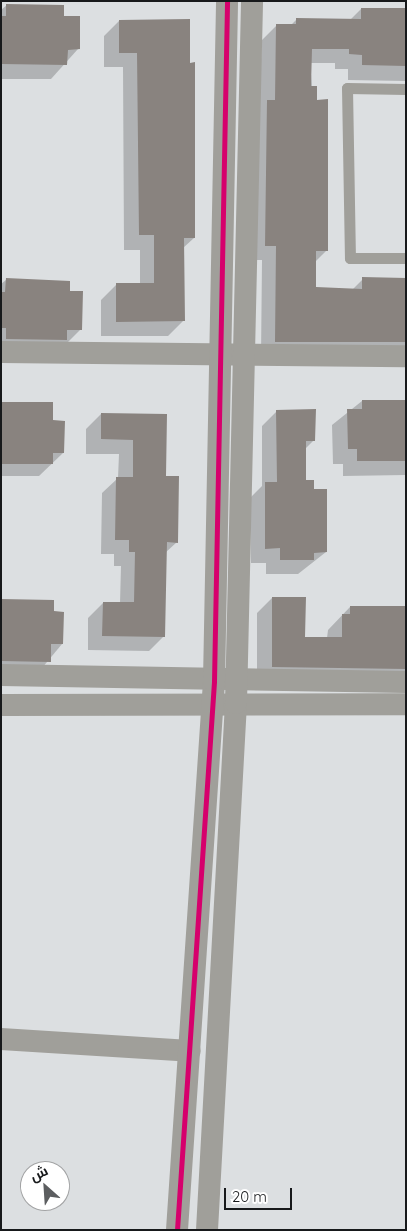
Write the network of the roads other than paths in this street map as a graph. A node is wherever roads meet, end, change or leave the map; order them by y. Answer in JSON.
{"nodes":[{"id":1,"x":227,"y":1,"type":"edge"},
{"id":2,"x":252,"y":1,"type":"edge"},
{"id":3,"x":406,"y":89,"type":"edge"},
{"id":4,"x":406,"y":258,"type":"edge"},
{"id":5,"x":1,"y":352,"type":"edge"},
{"id":6,"x":220,"y":352,"type":"junction"},
{"id":7,"x":244,"y":352,"type":"junction"},
{"id":8,"x":406,"y":356,"type":"edge"},
{"id":9,"x":1,"y":675,"type":"edge"},
{"id":10,"x":406,"y":682,"type":"edge"},
{"id":11,"x":228,"y":688,"type":"junction"},
{"id":12,"x":212,"y":703,"type":"junction"},
{"id":13,"x":406,"y":704,"type":"edge"},
{"id":14,"x":1,"y":705,"type":"edge"},
{"id":15,"x":1,"y":1039,"type":"edge"},
{"id":16,"x":190,"y":1051,"type":"junction"},
{"id":17,"x":177,"y":1230,"type":"edge"},
{"id":18,"x":207,"y":1230,"type":"edge"}],
"edges":[{"from":1,"to":6,"type":"street"},
{"from":2,"to":7,"type":"street"},
{"from":3,"to":4,"type":"lane"},
{"from":5,"to":6,"type":"street"},
{"from":6,"to":7,"type":"street"},
{"from":6,"to":11,"type":"street"},
{"from":7,"to":8,"type":"street"},
{"from":7,"to":11,"type":"street"},
{"from":9,"to":11,"type":"street"},
{"from":10,"to":11,"type":"street"},
{"from":11,"to":12,"type":"street"},
{"from":11,"to":13,"type":"street"},
{"from":11,"to":18,"type":"street"},
{"from":12,"to":14,"type":"street"},
{"from":12,"to":16,"type":"street"},
{"from":15,"to":16,"type":"street"},
{"from":16,"to":17,"type":"street"}]}
